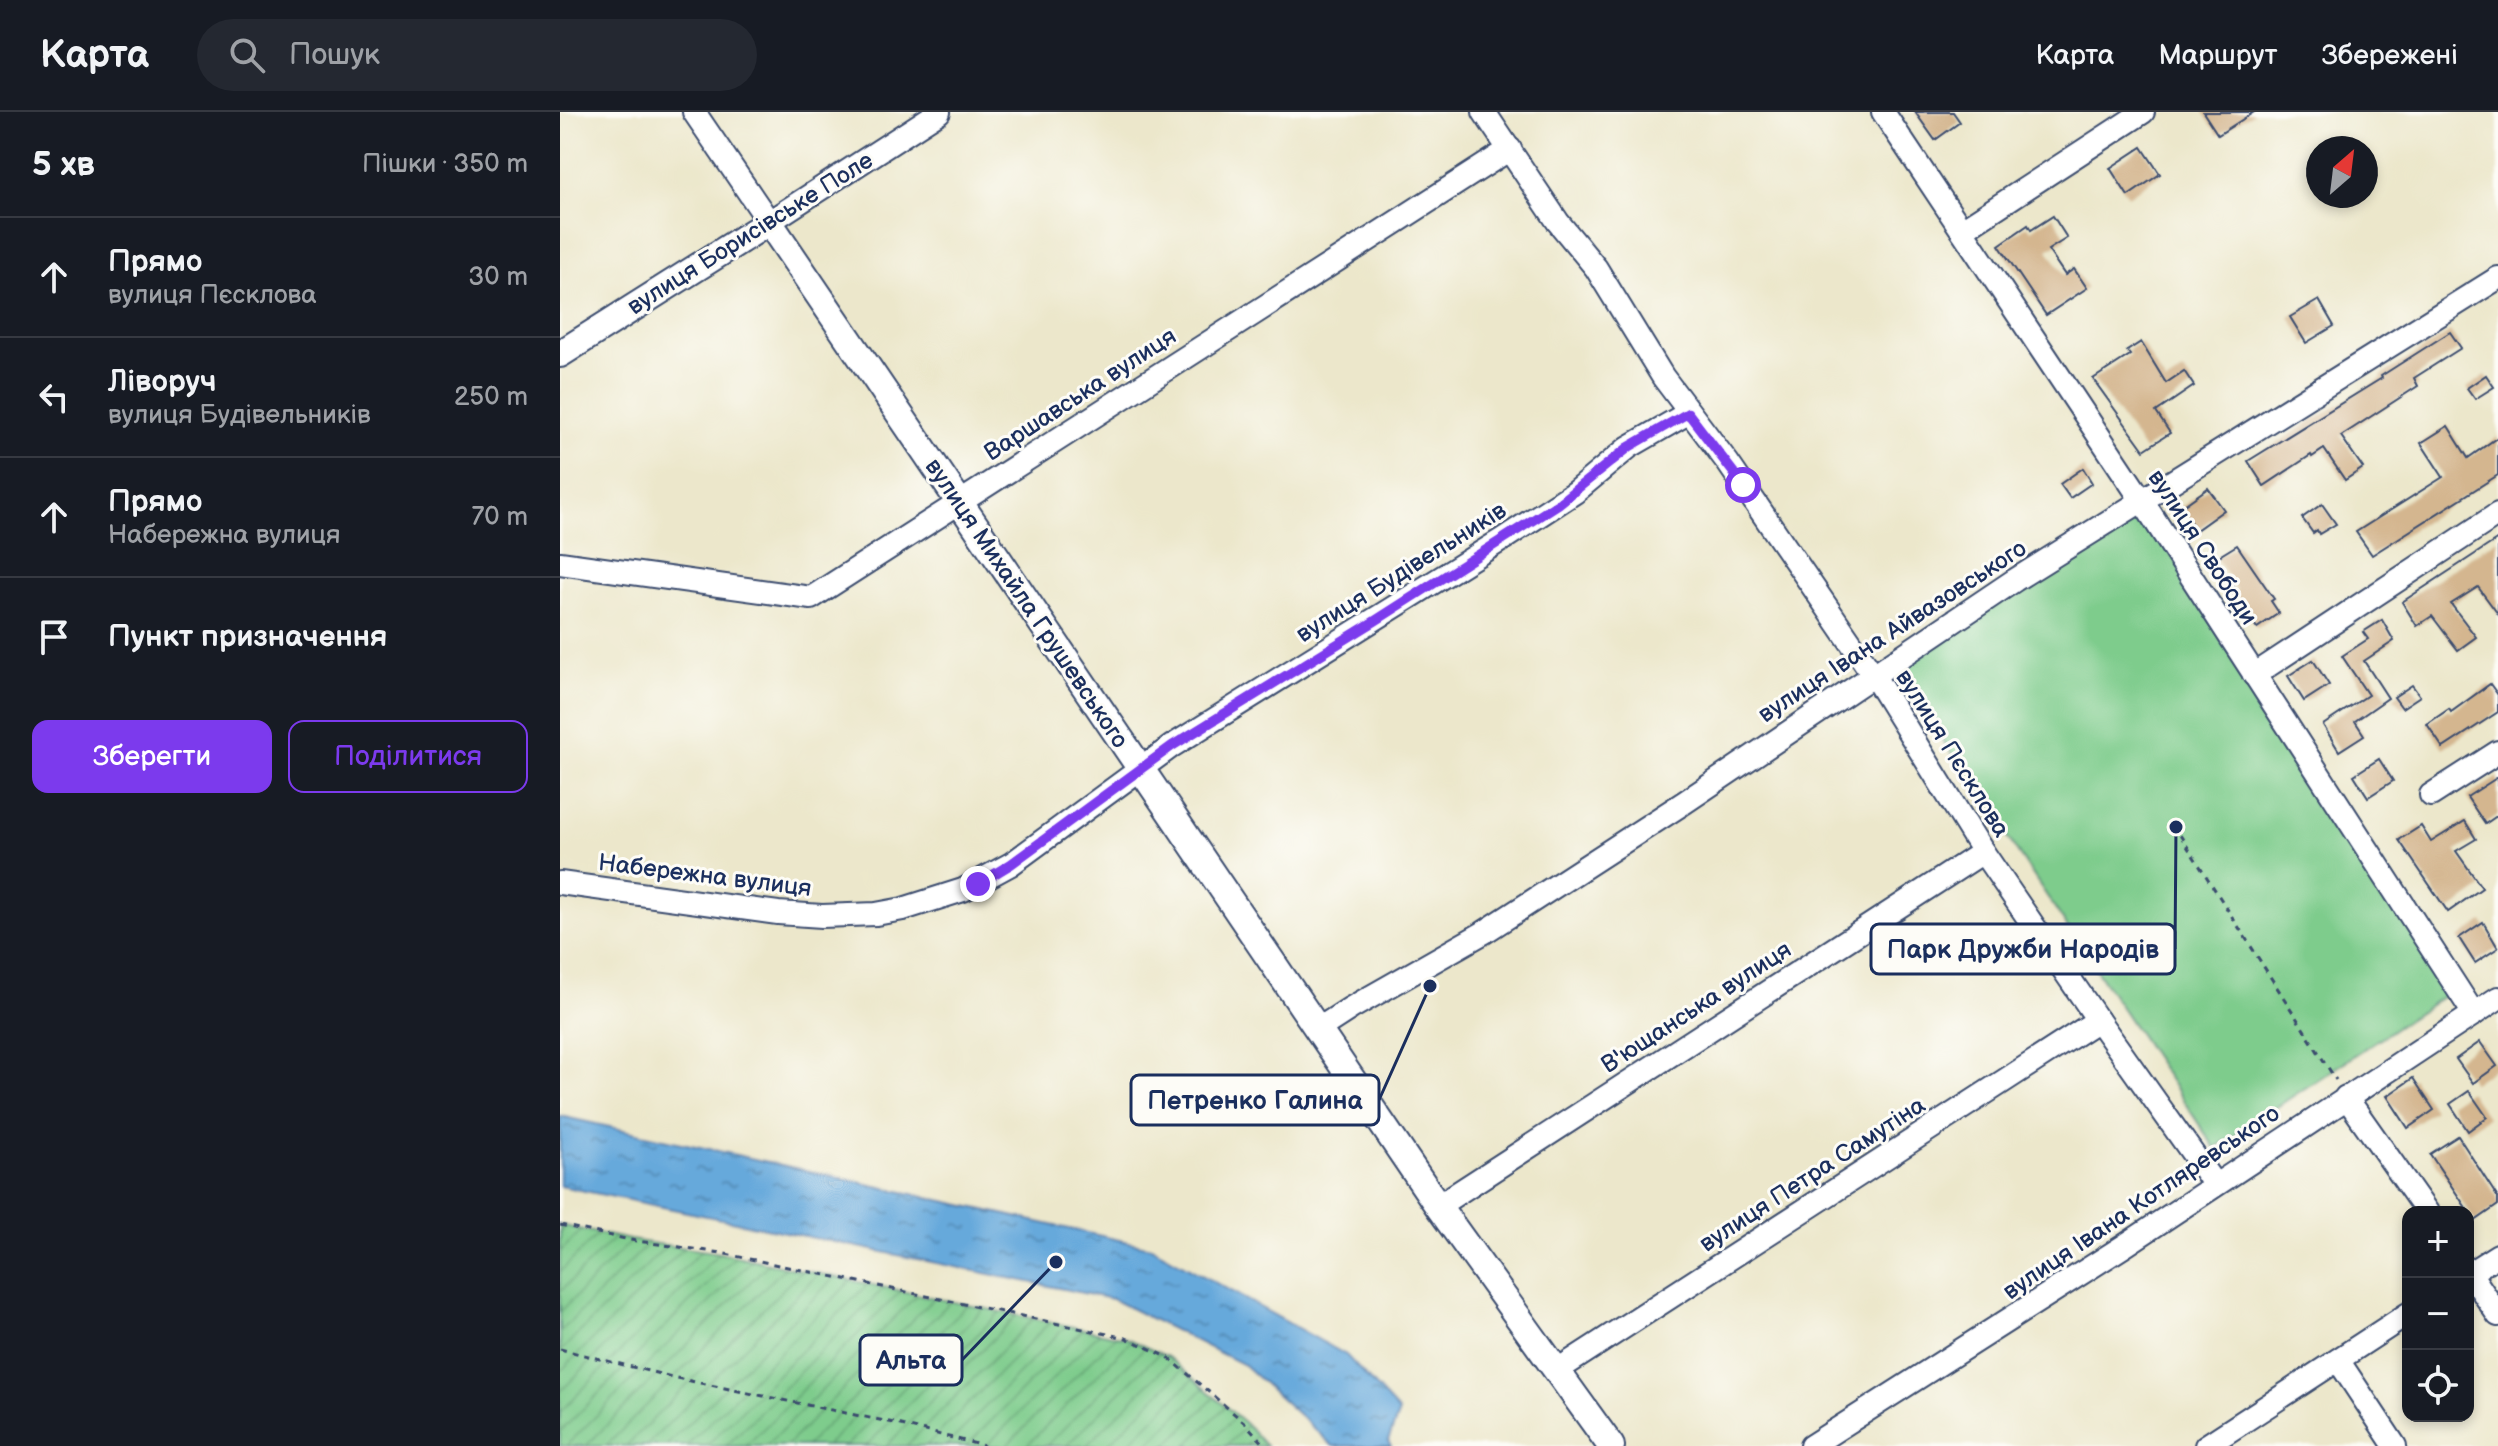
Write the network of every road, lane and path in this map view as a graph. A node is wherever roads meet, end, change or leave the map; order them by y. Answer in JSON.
{"nodes":[{"id":1,"x":694,"y":112,"type":"edge"},
{"id":2,"x":939,"y":112,"type":"edge"},
{"id":3,"x":1484,"y":112,"type":"edge"},
{"id":4,"x":1883,"y":112,"type":"edge"},
{"id":5,"x":2143,"y":112,"type":"edge"},
{"id":6,"x":1510,"y":149,"type":"junction"},
{"id":7,"x":769,"y":222,"type":"junction"},
{"id":8,"x":1962,"y":230,"type":"junction"},
{"id":9,"x":2498,"y":278,"type":"edge"},
{"id":10,"x":560,"y":354,"type":"edge"},
{"id":11,"x":1688,"y":413,"type":"junction"},
{"id":12,"x":959,"y":502,"type":"junction"},
{"id":13,"x":2143,"y":502,"type":"junction"},
{"id":14,"x":2498,"y":514,"type":"edge"},
{"id":15,"x":560,"y":563,"type":"edge"},
{"id":16,"x":2254,"y":675,"type":"junction"},
{"id":17,"x":1874,"y":676,"type":"junction"},
{"id":18,"x":2498,"y":752,"type":"edge"},
{"id":19,"x":1139,"y":769,"type":"junction"},
{"id":20,"x":2431,"y":795,"type":"dead end"},
{"id":21,"x":2180,"y":835,"type":"dead end"},
{"id":22,"x":1983,"y":852,"type":"junction"},
{"id":23,"x":560,"y":883,"type":"edge"},
{"id":24,"x":2498,"y":998,"type":"edge"},
{"id":25,"x":2474,"y":1014,"type":"junction"},
{"id":26,"x":2098,"y":1020,"type":"junction"},
{"id":27,"x":1317,"y":1030,"type":"junction"},
{"id":28,"x":2346,"y":1097,"type":"junction"},
{"id":29,"x":2215,"y":1185,"type":"junction"},
{"id":30,"x":1438,"y":1206,"type":"junction"},
{"id":31,"x":2423,"y":1206,"type":"edge"},
{"id":32,"x":560,"y":1225,"type":"edge"},
{"id":33,"x":2498,"y":1255,"type":"edge"},
{"id":34,"x":2474,"y":1269,"type":"edge"},
{"id":35,"x":2473,"y":1278,"type":"edge"},
{"id":36,"x":2498,"y":1315,"type":"edge"},
{"id":37,"x":2402,"y":1318,"type":"edge"},
{"id":38,"x":560,"y":1349,"type":"edge"},
{"id":39,"x":2338,"y":1360,"type":"junction"},
{"id":40,"x":1556,"y":1371,"type":"junction"},
{"id":41,"x":984,"y":1446,"type":"edge"},
{"id":42,"x":1266,"y":1446,"type":"edge"},
{"id":43,"x":1611,"y":1446,"type":"edge"},
{"id":44,"x":1811,"y":1446,"type":"edge"},
{"id":45,"x":2206,"y":1446,"type":"edge"},
{"id":46,"x":2395,"y":1446,"type":"edge"}],
"edges":[{"from":1,"to":7,"type":"street","name":"вулиця Михайла Грушевського"},
{"from":2,"to":7,"type":"street","name":"вулиця Борисівське Поле"},
{"from":3,"to":6,"type":"street","name":"вулиця Пєсклова"},
{"from":4,"to":8,"type":"street","name":"вулиця Свободи"},
{"from":5,"to":8,"type":"street"},
{"from":6,"to":11,"type":"street","name":"вулиця Пєсклова"},
{"from":6,"to":12,"type":"street","name":"Варшавська вулиця"},
{"from":7,"to":10,"type":"street","name":"вулиця Борисівське Поле"},
{"from":7,"to":12,"type":"street","name":"вулиця Михайла Грушевського"},
{"from":8,"to":13,"type":"street","name":"вулиця Свободи"},
{"from":9,"to":13,"type":"street","name":"вулиця Івана Айвазовського"},
{"from":11,"to":17,"type":"street","name":"вулиця Пєсклова"},
{"from":11,"to":19,"type":"street","name":"вулиця Будівельників"},
{"from":12,"to":15,"type":"street","name":"Варшавська вулиця"},
{"from":12,"to":19,"type":"street","name":"вулиця Михайла Грушевського"},
{"from":13,"to":16,"type":"street","name":"вулиця Свободи"},
{"from":13,"to":17,"type":"street","name":"вулиця Івана Айвазовського"},
{"from":14,"to":16,"type":"street"},
{"from":16,"to":25,"type":"street","name":"вулиця Свободи"},
{"from":17,"to":22,"type":"street","name":"вулиця Пєсклова"},
{"from":17,"to":27,"type":"street","name":"вулиця Івана Айвазовського"},
{"from":18,"to":20,"type":"street"},
{"from":19,"to":23,"type":"street","name":"Набережна вулиця"},
{"from":19,"to":27,"type":"street","name":"вулиця Михайла Грушевського"},
{"from":21,"to":28,"type":"path"},
{"from":22,"to":26,"type":"street","name":"вулиця Пєсклова"},
{"from":22,"to":30,"type":"street","name":"В'ющанська вулиця"},
{"from":24,"to":25,"type":"street","name":"вулиця Івана Котляревського"},
{"from":25,"to":28,"type":"street","name":"вулиця Івана Котляревського"},
{"from":26,"to":29,"type":"street","name":"вулиця Пєсклова"},
{"from":26,"to":40,"type":"street","name":"вулиця Петра Самутіна"},
{"from":27,"to":30,"type":"street","name":"вулиця Михайла Грушевського"},
{"from":28,"to":29,"type":"street","name":"вулиця Івана Котляревського"},
{"from":28,"to":31,"type":"street"},
{"from":29,"to":44,"type":"street","name":"вулиця Івана Котляревського"},
{"from":30,"to":40,"type":"street","name":"вулиця Михайла Грушевського"},
{"from":32,"to":42,"type":"path"},
{"from":33,"to":34,"type":"street"},
{"from":35,"to":36,"type":"street"},
{"from":37,"to":39,"type":"street"},
{"from":38,"to":41,"type":"path"},
{"from":39,"to":45,"type":"street"},
{"from":39,"to":46,"type":"street"},
{"from":40,"to":43,"type":"street","name":"вулиця Михайла Грушевського"}]}
